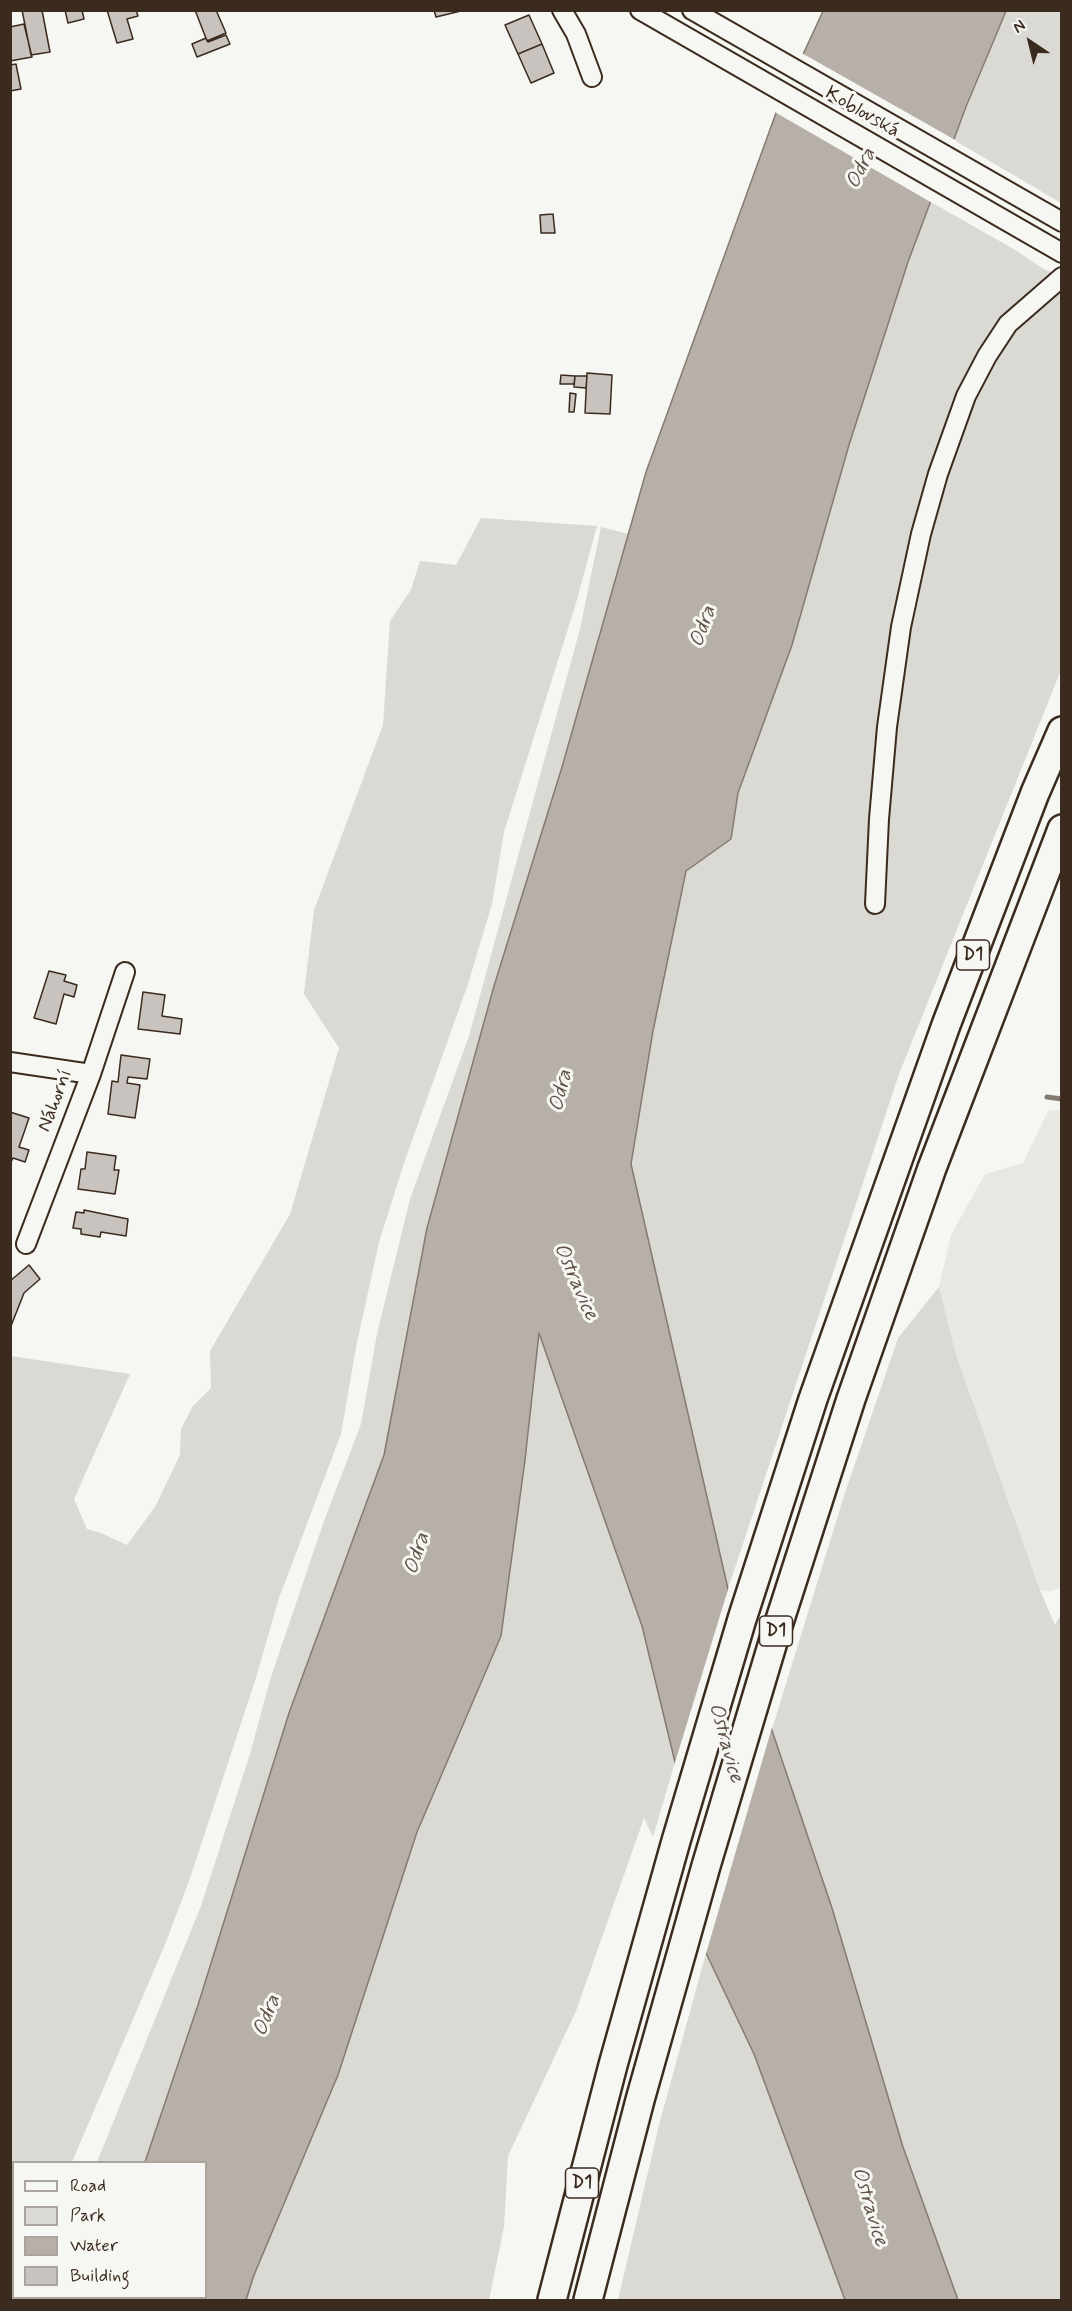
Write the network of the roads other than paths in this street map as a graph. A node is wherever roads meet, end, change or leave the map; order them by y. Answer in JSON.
{"nodes":[{"id":1,"x":562,"y":10,"type":"edge"},
{"id":2,"x":640,"y":10,"type":"edge"},
{"id":3,"x":693,"y":11,"type":"edge"},
{"id":4,"x":592,"y":77,"type":"dead end"},
{"id":5,"x":1062,"y":222,"type":"edge"},
{"id":6,"x":1062,"y":253,"type":"edge"},
{"id":7,"x":1062,"y":277,"type":"edge"},
{"id":8,"x":1062,"y":731,"type":"edge"},
{"id":9,"x":1062,"y":829,"type":"edge"},
{"id":10,"x":875,"y":904,"type":"dead end"},
{"id":11,"x":125,"y":972,"type":"dead end"},
{"id":12,"x":10,"y":1062,"type":"edge"},
{"id":13,"x":91,"y":1074,"type":"junction"},
{"id":14,"x":26,"y":1244,"type":"dead end"},
{"id":15,"x":552,"y":2301,"type":"edge"},
{"id":16,"x":588,"y":2301,"type":"edge"}],
"edges":[{"from":1,"to":4,"type":"street"},
{"from":2,"to":6,"type":"street","name":"Koblovská"},
{"from":3,"to":5,"type":"street","name":"Koblovská"},
{"from":7,"to":10,"type":"street"},
{"from":8,"to":15,"type":"highway","number":"D1"},
{"from":9,"to":16,"type":"highway","number":"D1"},
{"from":11,"to":13,"type":"street","name":"Náhorní"},
{"from":12,"to":13,"type":"street"},
{"from":13,"to":14,"type":"street","name":"Náhorní"}]}
